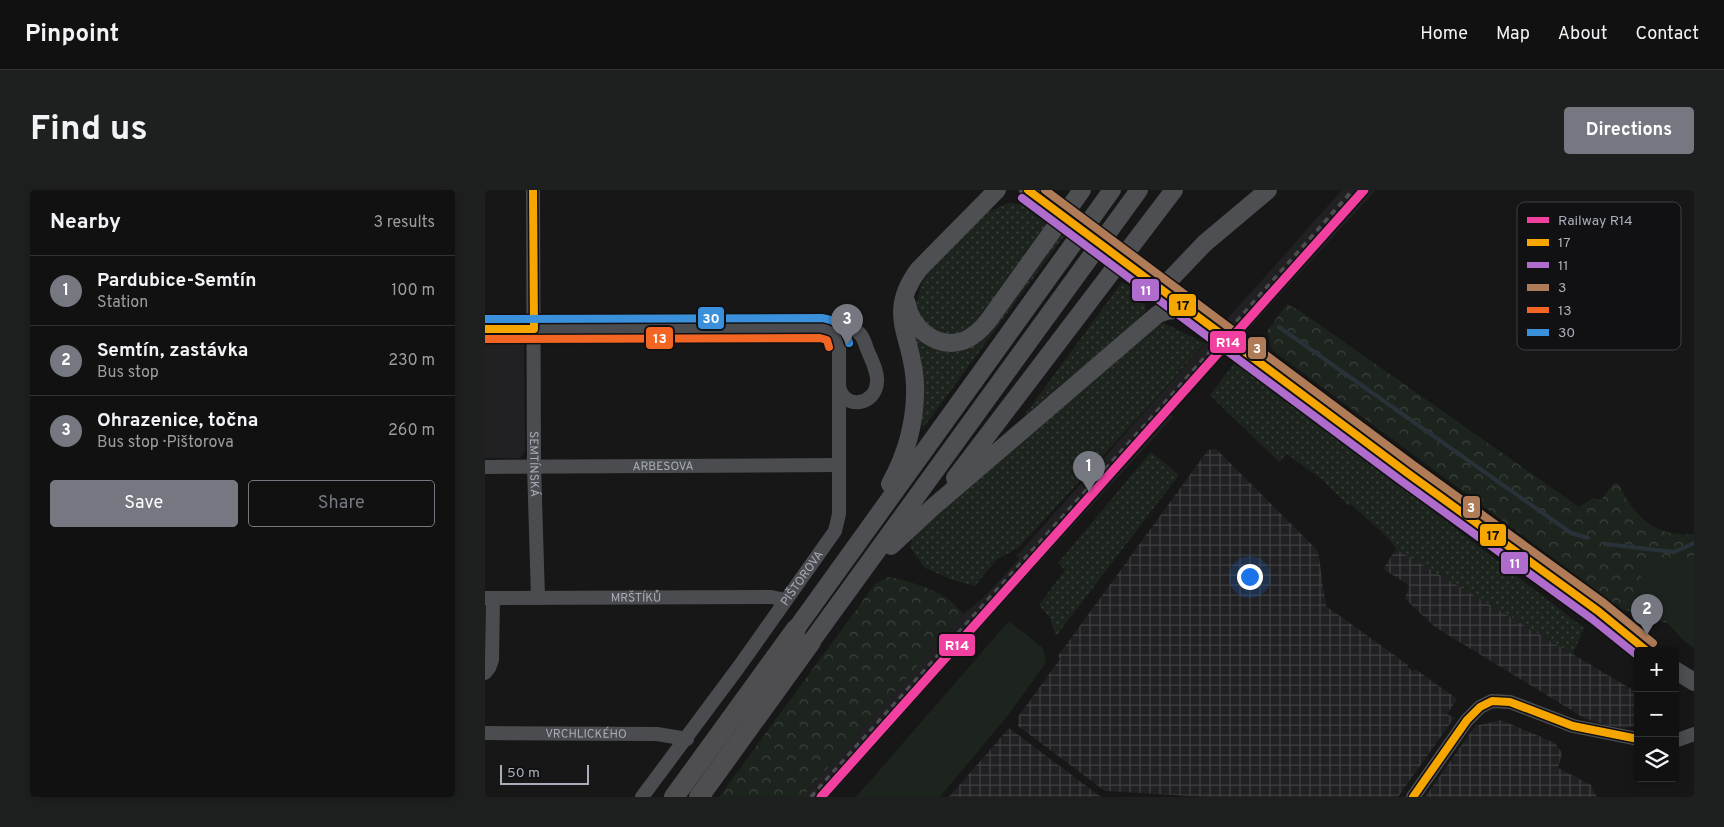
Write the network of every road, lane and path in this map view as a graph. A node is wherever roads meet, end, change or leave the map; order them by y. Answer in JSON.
{"nodes":[{"id":1,"x":533,"y":190,"type":"edge"},
{"id":2,"x":1029,"y":190,"type":"edge"},
{"id":3,"x":1082,"y":190,"type":"edge"},
{"id":4,"x":1113,"y":190,"type":"edge"},
{"id":5,"x":1139,"y":190,"type":"edge"},
{"id":6,"x":1174,"y":190,"type":"edge"},
{"id":7,"x":1268,"y":190,"type":"edge"},
{"id":8,"x":991,"y":194,"type":"edge"},
{"id":9,"x":911,"y":281,"type":"junction"},
{"id":10,"x":1161,"y":289,"type":"junction"},
{"id":11,"x":1197,"y":316,"type":"junction"},
{"id":12,"x":821,"y":328,"type":"junction"},
{"id":13,"x":485,"y":329,"type":"edge"},
{"id":14,"x":534,"y":329,"type":"junction"},
{"id":15,"x":839,"y":385,"type":"junction"},
{"id":16,"x":839,"y":465,"type":"junction"},
{"id":17,"x":534,"y":466,"type":"junction"},
{"id":18,"x":485,"y":467,"type":"edge"},
{"id":19,"x":933,"y":507,"type":"junction"},
{"id":20,"x":847,"y":558,"type":"junction"},
{"id":21,"x":1531,"y":563,"type":"junction"},
{"id":22,"x":863,"y":570,"type":"junction"},
{"id":23,"x":489,"y":598,"type":"edge"},
{"id":24,"x":538,"y":598,"type":"junction"},
{"id":25,"x":786,"y":600,"type":"junction"},
{"id":26,"x":796,"y":629,"type":"joint"},
{"id":27,"x":811,"y":642,"type":"joint"},
{"id":28,"x":1635,"y":647,"type":"edge"},
{"id":29,"x":1642,"y":647,"type":"edge"},
{"id":30,"x":485,"y":673,"type":"edge"},
{"id":31,"x":1679,"y":673,"type":"edge"},
{"id":32,"x":1694,"y":682,"type":"edge"},
{"id":33,"x":485,"y":733,"type":"edge"},
{"id":34,"x":1694,"y":734,"type":"edge"},
{"id":35,"x":1634,"y":738,"type":"edge"},
{"id":36,"x":687,"y":739,"type":"junction"},
{"id":37,"x":1679,"y":740,"type":"edge"},
{"id":38,"x":642,"y":797,"type":"edge"},
{"id":39,"x":674,"y":797,"type":"edge"},
{"id":40,"x":699,"y":797,"type":"edge"},
{"id":41,"x":1413,"y":797,"type":"edge"}],
"edges":[{"from":1,"to":14,"type":"street","name":"SEMTÍNSKÁ"},
{"from":2,"to":10,"type":"main road","bridge":true},
{"from":3,"to":9,"type":"main road"},
{"from":4,"to":20,"type":"main road"},
{"from":5,"to":22,"type":"main road"},
{"from":6,"to":19,"type":"main road"},
{"from":7,"to":10,"type":"main road"},
{"from":8,"to":9,"type":"main road"},
{"from":9,"to":20,"type":"main road"},
{"from":10,"to":11,"type":"main road"},
{"from":11,"to":19,"type":"main road"},
{"from":11,"to":21,"type":"main road","bridge":true},
{"from":12,"to":14,"type":"street"},
{"from":12,"to":15,"type":"street","name":"PIŠTOROVA"},
{"from":12,"to":15,"type":"street"},
{"from":13,"to":14,"type":"street"},
{"from":14,"to":17,"type":"street","name":"SEMTÍNSKÁ"},
{"from":15,"to":16,"type":"street","name":"PIŠTOROVA"},
{"from":16,"to":17,"type":"street","name":"ARBESOVA"},
{"from":16,"to":25,"type":"street","name":"PIŠTOROVA"},
{"from":17,"to":18,"type":"street","name":"ARBESOVA"},
{"from":17,"to":24,"type":"street","name":"SEMTÍNSKÁ"},
{"from":19,"to":22,"type":"main road"},
{"from":20,"to":26,"type":"main road"},
{"from":21,"to":28,"type":"main road"},
{"from":21,"to":29,"type":"main road"},
{"from":22,"to":27,"type":"main road"},
{"from":23,"to":24,"type":"street","name":"MRŠTÍKŮ"},
{"from":23,"to":30,"type":"street"},
{"from":24,"to":25,"type":"street","name":"MRŠTÍKŮ"},
{"from":25,"to":36,"type":"street","name":"PIŠTOROVA"},
{"from":26,"to":39,"type":"highway"},
{"from":27,"to":40,"type":"highway"},
{"from":31,"to":32,"type":"main road"},
{"from":33,"to":36,"type":"street","name":"VRCHLICKÉHO"},
{"from":34,"to":37,"type":"street"},
{"from":35,"to":41,"type":"street"},
{"from":36,"to":38,"type":"street","name":"PIŠTOROVA"}]}
